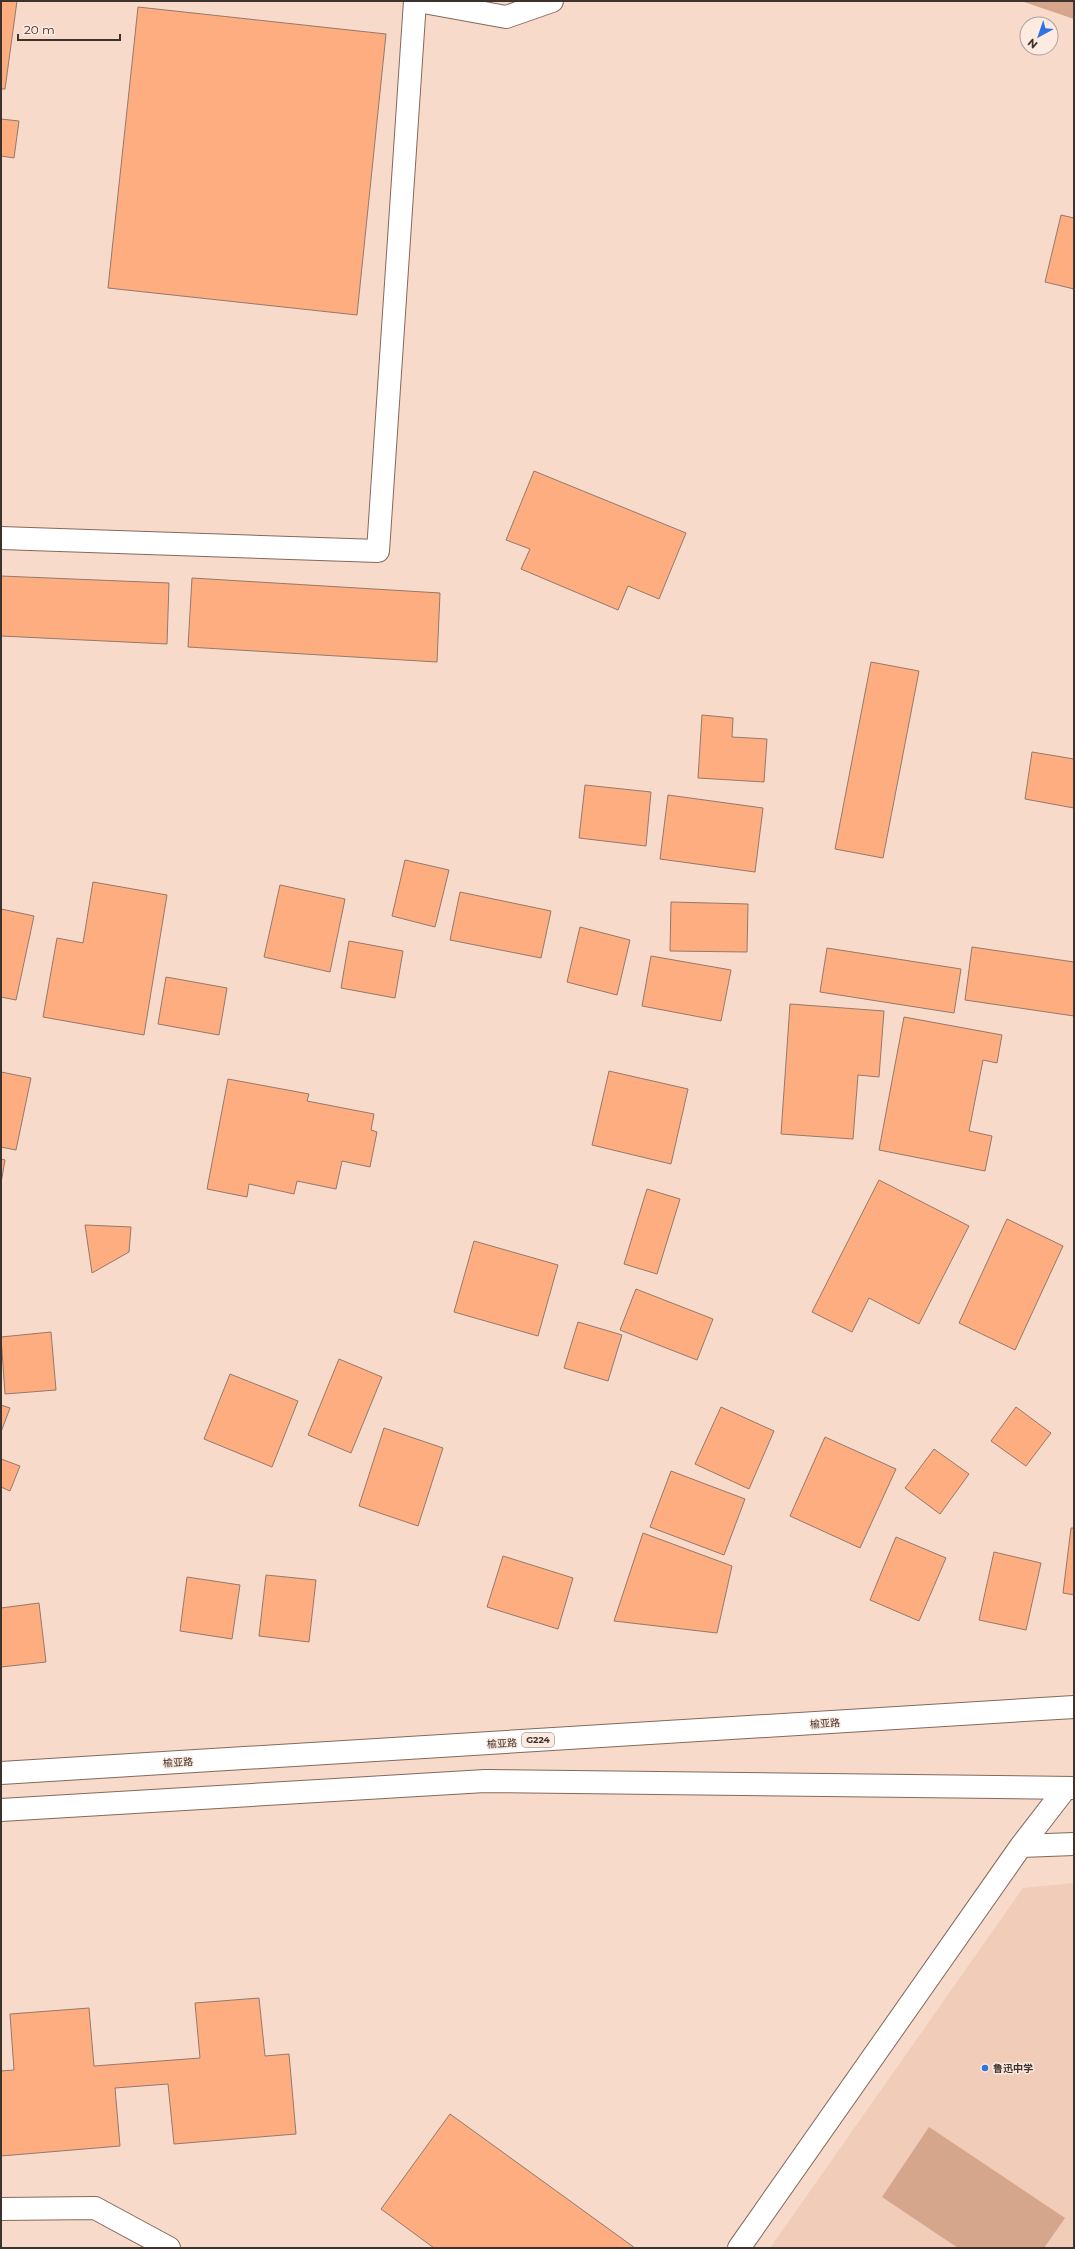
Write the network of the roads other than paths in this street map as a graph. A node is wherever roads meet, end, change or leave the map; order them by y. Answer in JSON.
{"nodes":[{"id":1,"x":416,"y":1,"type":"edge"},
{"id":2,"x":552,"y":1,"type":"edge"},
{"id":3,"x":1,"y":538,"type":"edge"},
{"id":4,"x":1074,"y":1707,"type":"edge"},
{"id":5,"x":1,"y":1773,"type":"edge"},
{"id":6,"x":1070,"y":1789,"type":"edge"},
{"id":7,"x":1,"y":1810,"type":"edge"},
{"id":8,"x":1074,"y":1844,"type":"edge"},
{"id":9,"x":1022,"y":1846,"type":"junction"},
{"id":10,"x":1,"y":2209,"type":"edge"},
{"id":11,"x":169,"y":2248,"type":"edge"},
{"id":12,"x":739,"y":2248,"type":"edge"}],
"edges":[{"from":1,"to":2,"type":"main road"},
{"from":1,"to":3,"type":"main road"},
{"from":4,"to":5,"type":"main road","name":"榆亚路","number":"G224"},
{"from":6,"to":7,"type":"main road"},
{"from":6,"to":9,"type":"main road"},
{"from":8,"to":9,"type":"main road"},
{"from":9,"to":12,"type":"main road"},
{"from":10,"to":11,"type":"main road"}]}
